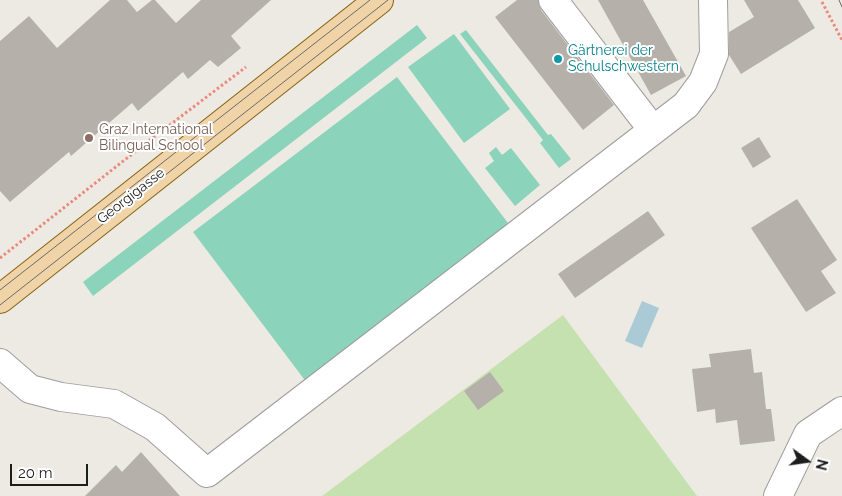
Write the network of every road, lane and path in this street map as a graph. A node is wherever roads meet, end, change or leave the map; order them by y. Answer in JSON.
{"nodes":[{"id":1,"x":379,"y":0,"type":"edge"},
{"id":2,"x":553,"y":0,"type":"edge"},
{"id":3,"x":712,"y":0,"type":"edge"},
{"id":4,"x":822,"y":2,"type":"dead end"},
{"id":5,"x":842,"y":40,"type":"edge"},
{"id":6,"x":249,"y":65,"type":"dead end"},
{"id":7,"x":653,"y":130,"type":"junction"},
{"id":8,"x":0,"y":258,"type":"edge"},
{"id":9,"x":0,"y":299,"type":"edge"},
{"id":10,"x":0,"y":363,"type":"edge"},
{"id":11,"x":842,"y":412,"type":"edge"},
{"id":12,"x":778,"y":496,"type":"edge"}],
"edges":[{"from":1,"to":9,"type":"main road","name":"Georgigasse"},
{"from":2,"to":7,"type":"lane"},
{"from":3,"to":7,"type":"lane"},
{"from":4,"to":5,"type":"path"},
{"from":6,"to":8,"type":"path"},
{"from":7,"to":10,"type":"lane"},
{"from":11,"to":12,"type":"lane"}]}
